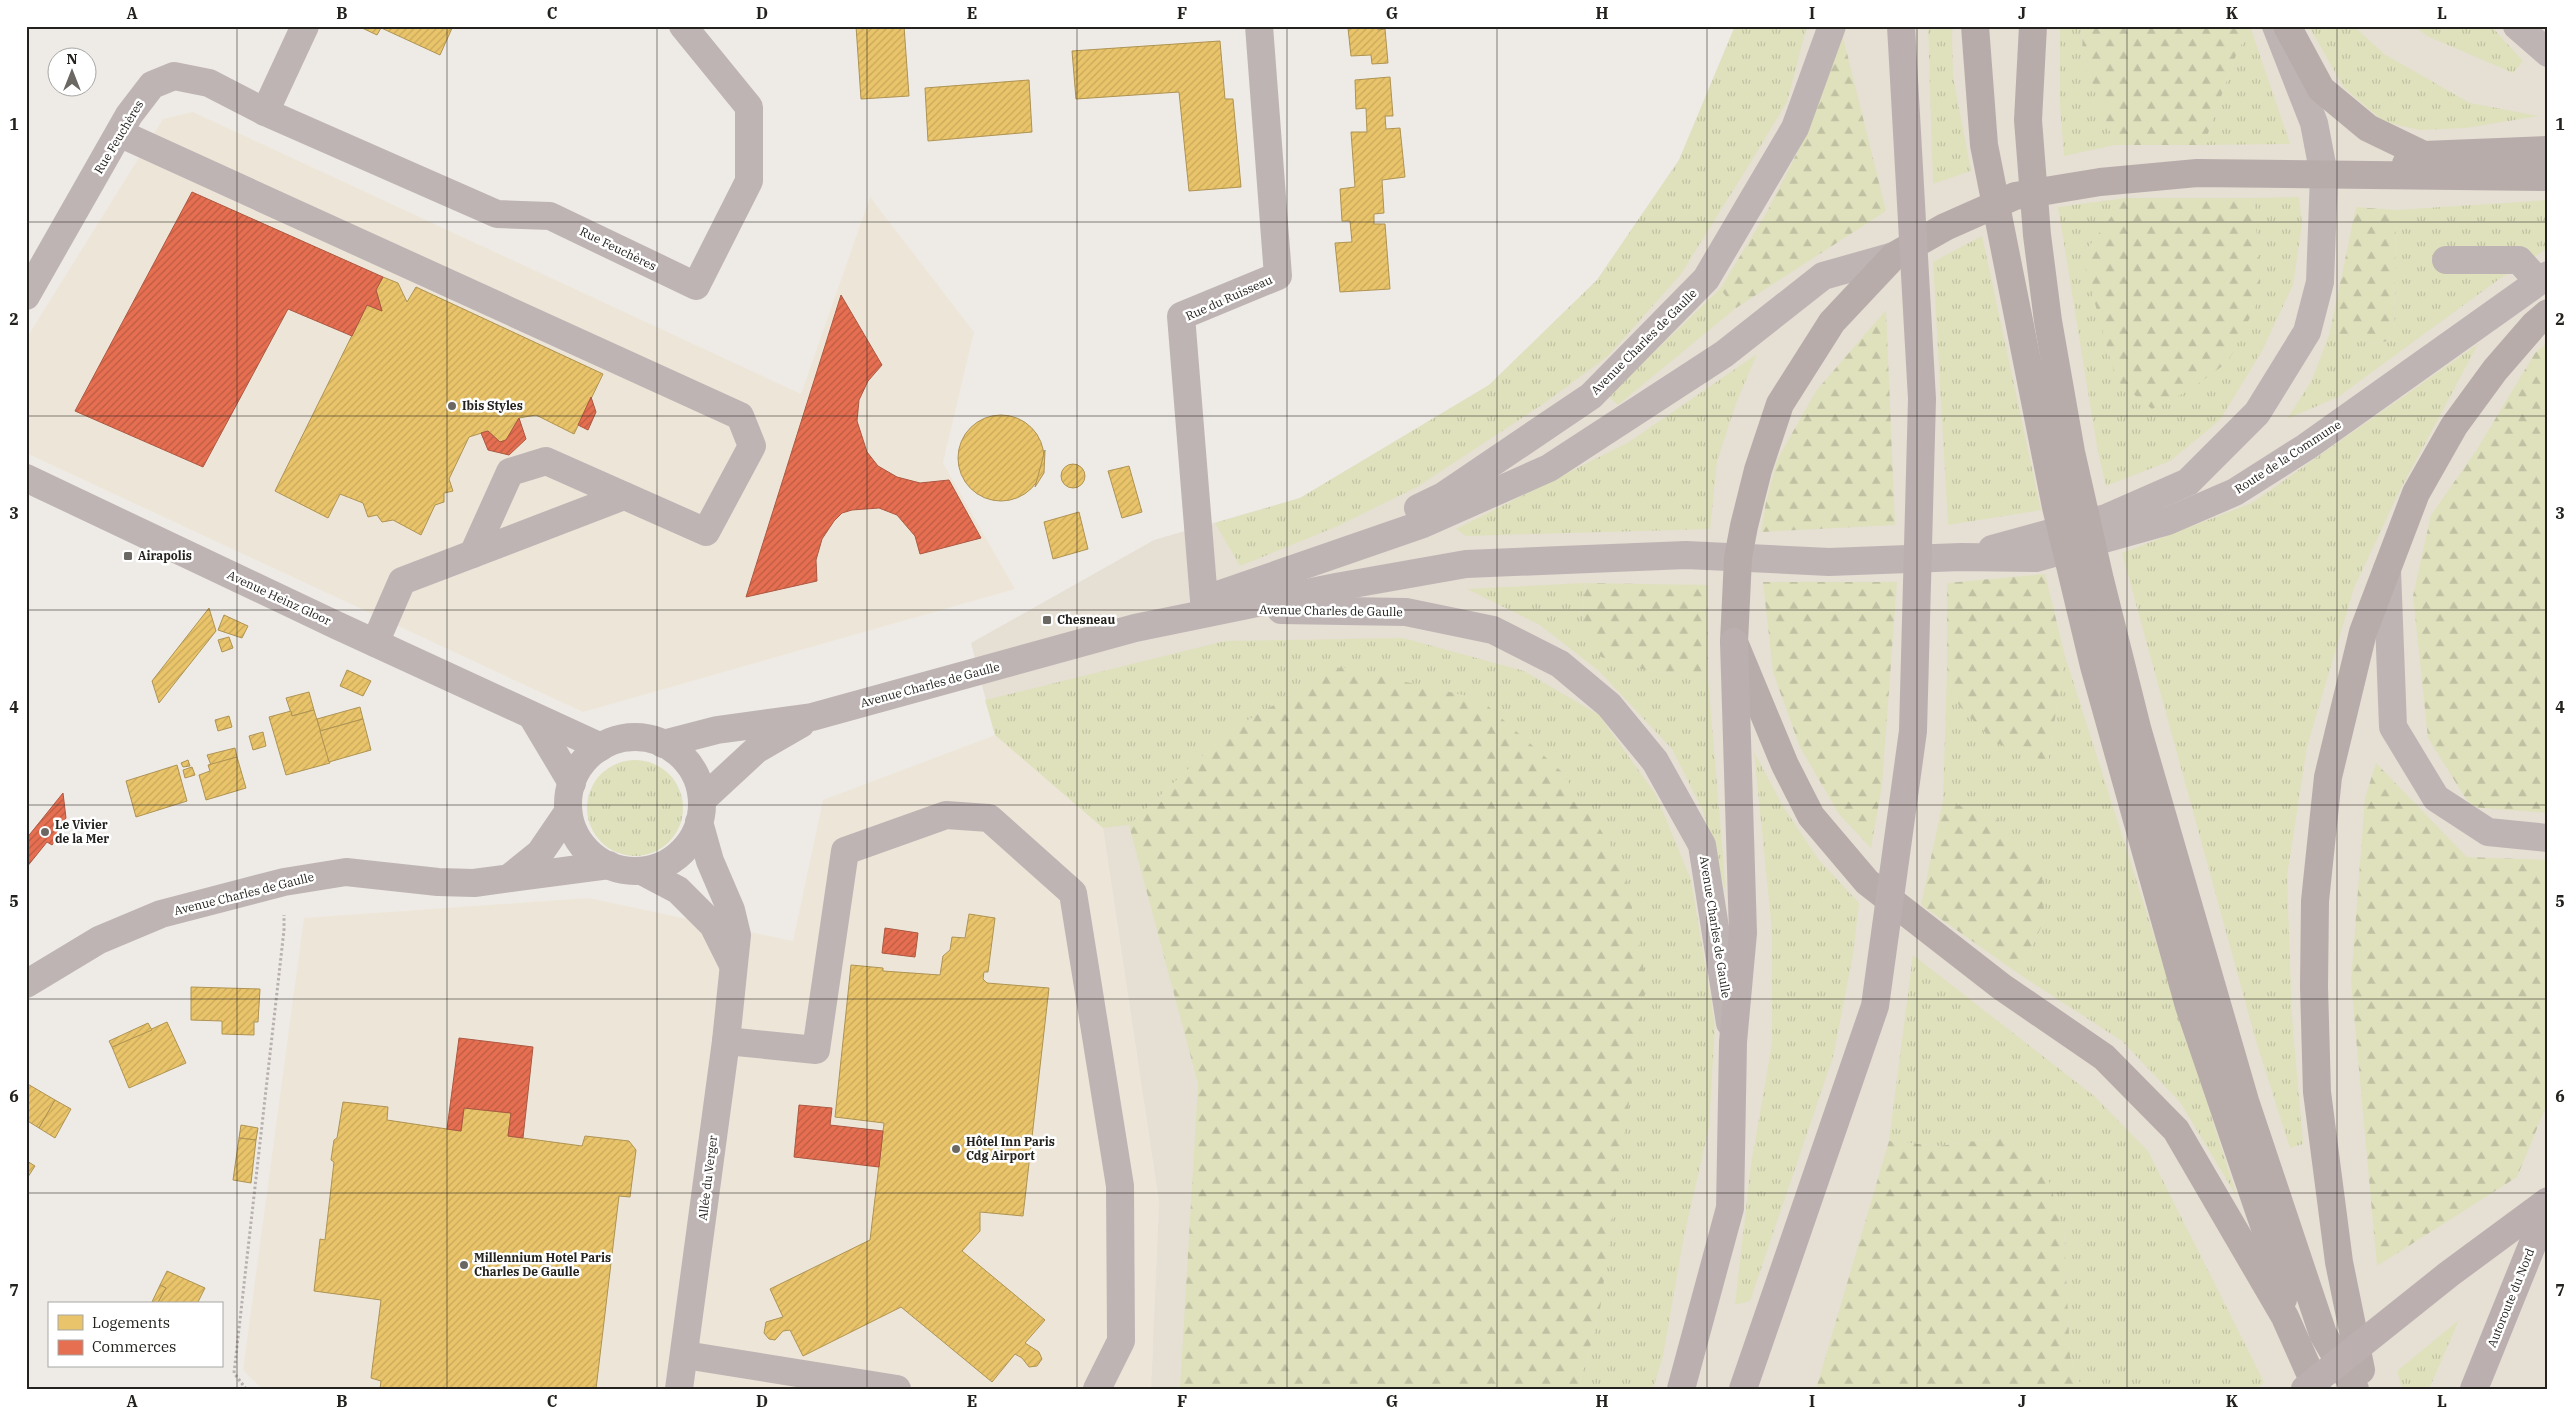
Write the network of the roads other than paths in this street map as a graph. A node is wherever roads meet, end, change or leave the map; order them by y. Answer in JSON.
{"nodes":[{"id":1,"x":305,"y":26,"type":"edge"},
{"id":2,"x":683,"y":26,"type":"edge"},
{"id":3,"x":1259,"y":26,"type":"edge"},
{"id":4,"x":1832,"y":26,"type":"edge"},
{"id":5,"x":1901,"y":26,"type":"edge"},
{"id":6,"x":1975,"y":26,"type":"edge"},
{"id":7,"x":2033,"y":26,"type":"edge"},
{"id":8,"x":2276,"y":26,"type":"edge"},
{"id":9,"x":2287,"y":26,"type":"edge"},
{"id":10,"x":2517,"y":26,"type":"edge"},
{"id":11,"x":2548,"y":53,"type":"edge"},
{"id":12,"x":265,"y":112,"type":"junction"},
{"id":13,"x":119,"y":133,"type":"junction"},
{"id":14,"x":2548,"y":150,"type":"edge"},
{"id":15,"x":2424,"y":155,"type":"junction"},
{"id":16,"x":2324,"y":175,"type":"junction"},
{"id":17,"x":2381,"y":176,"type":"junction"},
{"id":18,"x":2548,"y":177,"type":"edge"},
{"id":19,"x":1894,"y":256,"type":"junction"},
{"id":20,"x":2446,"y":260,"type":"dead end"},
{"id":21,"x":2543,"y":278,"type":"edge"},
{"id":22,"x":26,"y":296,"type":"edge"},
{"id":23,"x":2548,"y":313,"type":"edge"},
{"id":24,"x":26,"y":478,"type":"edge"},
{"id":25,"x":624,"y":496,"type":"junction"},
{"id":26,"x":473,"y":554,"type":"junction"},
{"id":27,"x":1961,"y":557,"type":"junction"},
{"id":28,"x":1738,"y":558,"type":"junction"},
{"id":29,"x":2387,"y":570,"type":"junction"},
{"id":30,"x":1283,"y":572,"type":"junction"},
{"id":31,"x":1217,"y":605,"type":"junction"},
{"id":32,"x":1734,"y":642,"type":"junction"},
{"id":33,"x":375,"y":643,"type":"junction"},
{"id":34,"x":532,"y":716,"type":"junction"},
{"id":35,"x":812,"y":717,"type":"junction"},
{"id":36,"x":663,"y":744,"type":"junction"},
{"id":37,"x":601,"y":747,"type":"junction"},
{"id":38,"x":572,"y":783,"type":"junction"},
{"id":39,"x":700,"y":811,"type":"junction"},
{"id":40,"x":568,"y":812,"type":"junction"},
{"id":41,"x":2548,"y":838,"type":"edge"},
{"id":42,"x":609,"y":865,"type":"junction"},
{"id":43,"x":642,"y":871,"type":"junction"},
{"id":44,"x":507,"y":879,"type":"junction"},
{"id":45,"x":734,"y":966,"type":"junction"},
{"id":46,"x":26,"y":984,"type":"edge"},
{"id":47,"x":726,"y":1041,"type":"junction"},
{"id":48,"x":1733,"y":1042,"type":"junction"},
{"id":49,"x":2548,"y":1201,"type":"edge"},
{"id":50,"x":2548,"y":1206,"type":"edge"},
{"id":51,"x":2285,"y":1317,"type":"junction"},
{"id":52,"x":685,"y":1354,"type":"junction"},
{"id":53,"x":678,"y":1389,"type":"edge"},
{"id":54,"x":897,"y":1389,"type":"edge"},
{"id":55,"x":1097,"y":1389,"type":"edge"},
{"id":56,"x":1681,"y":1389,"type":"edge"},
{"id":57,"x":1743,"y":1389,"type":"edge"},
{"id":58,"x":2305,"y":1389,"type":"edge"},
{"id":59,"x":2317,"y":1389,"type":"edge"},
{"id":60,"x":2355,"y":1389,"type":"edge"},
{"id":61,"x":2365,"y":1389,"type":"edge"},
{"id":62,"x":2474,"y":1389,"type":"edge"}],
"edges":[{"from":1,"to":12,"type":"street"},
{"from":2,"to":12,"type":"street","name":"Rue Feuchères"},
{"from":3,"to":31,"type":"street","name":"Rue du Ruisseau"},
{"from":4,"to":30,"type":"street","name":"Avenue Charles de Gaulle"},
{"from":5,"to":57,"type":"highway"},
{"from":6,"to":51,"type":"main road"},
{"from":7,"to":60,"type":"main road"},
{"from":8,"to":16,"type":"street"},
{"from":9,"to":15,"type":"main road"},
{"from":10,"to":11,"type":"street"},
{"from":12,"to":13,"type":"street","name":"Rue Feuchères"},
{"from":13,"to":22,"type":"street","name":"Rue Feuchères"},
{"from":13,"to":25,"type":"street"},
{"from":14,"to":15,"type":"main road"},
{"from":15,"to":17,"type":"main road"},
{"from":16,"to":17,"type":"main road"},
{"from":16,"to":19,"type":"main road"},
{"from":16,"to":27,"type":"street"},
{"from":17,"to":18,"type":"main road"},
{"from":19,"to":28,"type":"main road"},
{"from":19,"to":30,"type":"street","name":"Avenue Charles de Gaulle"},
{"from":20,"to":21,"type":"street"},
{"from":21,"to":27,"type":"street","name":"Route de la Commune"},
{"from":23,"to":29,"type":"main road"},
{"from":24,"to":33,"type":"street","name":"Avenue Heinz Gloor"},
{"from":25,"to":26,"type":"street"},
{"from":25,"to":26,"type":"street"},
{"from":26,"to":33,"type":"street"},
{"from":27,"to":28,"type":"street","name":"Avenue Charles de Gaulle"},
{"from":28,"to":31,"type":"street","name":"Avenue Charles de Gaulle"},
{"from":28,"to":32,"type":"main road"},
{"from":29,"to":41,"type":"street"},
{"from":29,"to":61,"type":"main road"},
{"from":30,"to":31,"type":"street","name":"Avenue Charles de Gaulle"},
{"from":31,"to":35,"type":"street","name":"Avenue Charles de Gaulle"},
{"from":31,"to":48,"type":"street","name":"Avenue Charles de Gaulle"},
{"from":32,"to":48,"type":"highway"},
{"from":32,"to":51,"type":"main road"},
{"from":33,"to":34,"type":"street","name":"Avenue Heinz Gloor"},
{"from":34,"to":37,"type":"street","name":"Avenue Heinz Gloor"},
{"from":34,"to":38,"type":"street"},
{"from":35,"to":36,"type":"street","name":"Avenue Charles de Gaulle"},
{"from":35,"to":39,"type":"street","name":"Avenue Charles de Gaulle"},
{"from":36,"to":37,"type":"street"},
{"from":36,"to":39,"type":"street"},
{"from":37,"to":38,"type":"street"},
{"from":38,"to":40,"type":"street"},
{"from":39,"to":43,"type":"street"},
{"from":39,"to":45,"type":"street","name":"Allée du Verger"},
{"from":40,"to":42,"type":"street"},
{"from":40,"to":44,"type":"street"},
{"from":42,"to":43,"type":"street"},
{"from":42,"to":44,"type":"street","name":"Avenue Charles de Gaulle"},
{"from":43,"to":45,"type":"street"},
{"from":44,"to":46,"type":"street","name":"Avenue Charles de Gaulle"},
{"from":45,"to":47,"type":"street","name":"Allée du Verger"},
{"from":47,"to":52,"type":"street","name":"Allée du Verger"},
{"from":47,"to":55,"type":"street"},
{"from":48,"to":56,"type":"highway"},
{"from":49,"to":58,"type":"highway"},
{"from":50,"to":62,"type":"highway","name":"Autoroute du Nord"},
{"from":51,"to":59,"type":"main road"},
{"from":52,"to":53,"type":"street","name":"Allée du Verger"},
{"from":52,"to":54,"type":"street"}]}
